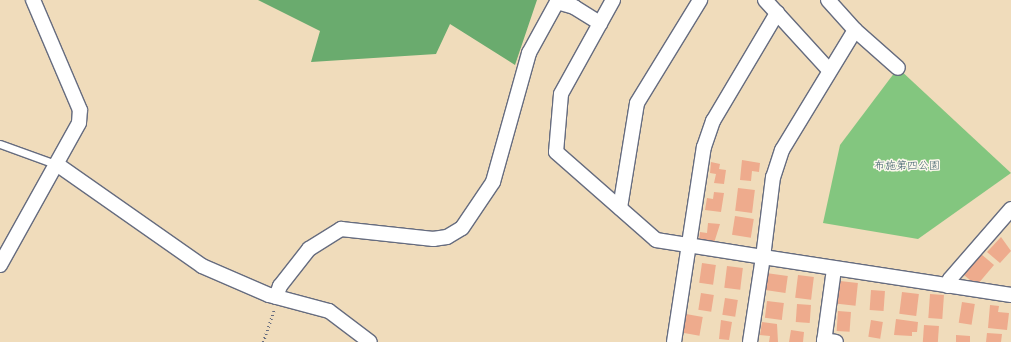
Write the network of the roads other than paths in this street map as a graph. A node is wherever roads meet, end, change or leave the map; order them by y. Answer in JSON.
{"nodes":[{"id":1,"x":33,"y":0,"type":"edge"},
{"id":2,"x":613,"y":0,"type":"edge"},
{"id":3,"x":700,"y":0,"type":"edge"},
{"id":4,"x":765,"y":0,"type":"edge"},
{"id":5,"x":828,"y":0,"type":"edge"},
{"id":6,"x":557,"y":1,"type":"edge"},
{"id":7,"x":778,"y":13,"type":"junction"},
{"id":8,"x":600,"y":23,"type":"junction"},
{"id":9,"x":855,"y":30,"type":"junction"},
{"id":10,"x":898,"y":68,"type":"dead end"},
{"id":11,"x":829,"y":70,"type":"junction"},
{"id":12,"x":0,"y":144,"type":"edge"},
{"id":13,"x":58,"y":165,"type":"junction"},
{"id":14,"x":620,"y":208,"type":"junction"},
{"id":15,"x":1011,"y":209,"type":"edge"},
{"id":16,"x":689,"y":246,"type":"junction"},
{"id":17,"x":763,"y":257,"type":"junction"},
{"id":18,"x":0,"y":265,"type":"edge"},
{"id":19,"x":834,"y":269,"type":"junction"},
{"id":20,"x":948,"y":286,"type":"junction"},
{"id":21,"x":1011,"y":295,"type":"edge"},
{"id":22,"x":276,"y":297,"type":"junction"},
{"id":23,"x":828,"y":341,"type":"edge"},
{"id":24,"x":370,"y":342,"type":"edge"},
{"id":25,"x":674,"y":342,"type":"edge"},
{"id":26,"x":750,"y":342,"type":"edge"}],
"edges":[{"from":1,"to":13,"type":"street"},
{"from":2,"to":8,"type":"street"},
{"from":3,"to":14,"type":"street"},
{"from":4,"to":7,"type":"street"},
{"from":5,"to":9,"type":"street"},
{"from":6,"to":8,"type":"street"},
{"from":6,"to":22,"type":"street"},
{"from":7,"to":11,"type":"street"},
{"from":7,"to":16,"type":"street"},
{"from":8,"to":14,"type":"street"},
{"from":9,"to":10,"type":"street"},
{"from":9,"to":11,"type":"street"},
{"from":11,"to":17,"type":"street"},
{"from":12,"to":13,"type":"lane"},
{"from":13,"to":18,"type":"street"},
{"from":13,"to":22,"type":"street"},
{"from":14,"to":16,"type":"street"},
{"from":15,"to":20,"type":"street"},
{"from":16,"to":17,"type":"street"},
{"from":16,"to":25,"type":"street"},
{"from":17,"to":19,"type":"street"},
{"from":17,"to":26,"type":"street"},
{"from":19,"to":20,"type":"street"},
{"from":19,"to":23,"type":"street"},
{"from":20,"to":21,"type":"street"},
{"from":22,"to":24,"type":"street"}]}
